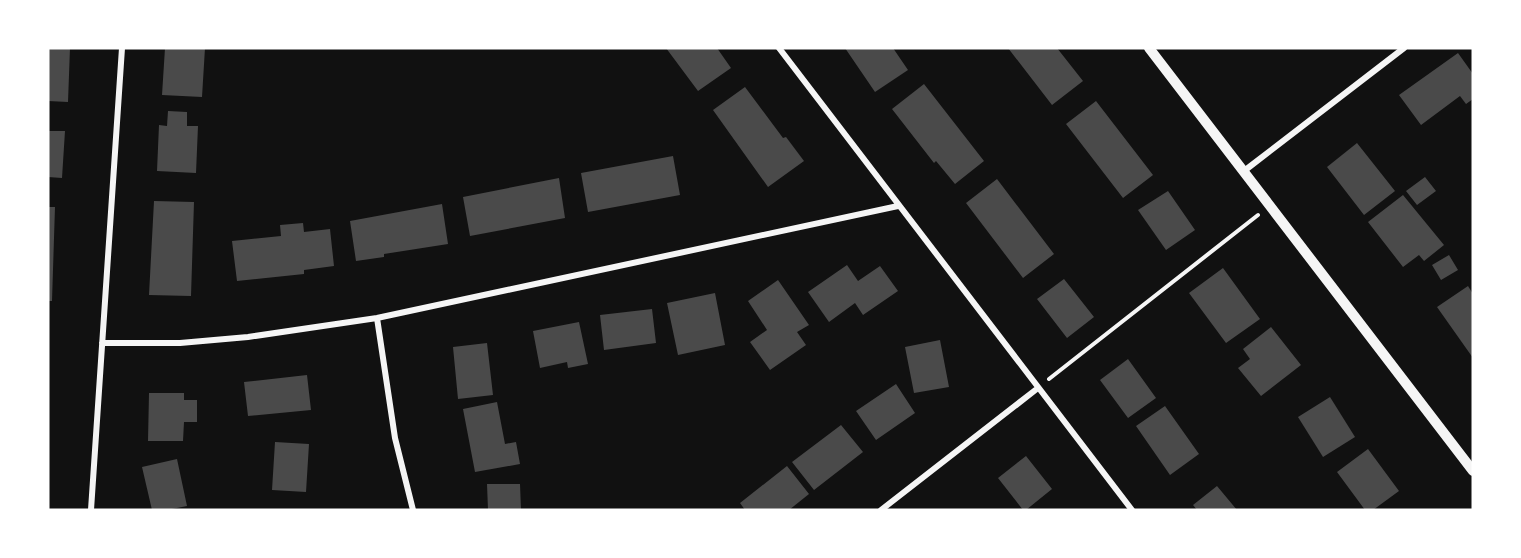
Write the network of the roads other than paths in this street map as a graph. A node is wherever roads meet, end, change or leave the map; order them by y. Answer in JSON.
{"nodes":[{"id":1,"x":122,"y":48,"type":"edge"},
{"id":2,"x":779,"y":48,"type":"edge"},
{"id":3,"x":1149,"y":48,"type":"edge"},
{"id":4,"x":1404,"y":48,"type":"edge"},
{"id":5,"x":1244,"y":171,"type":"junction"},
{"id":6,"x":898,"y":206,"type":"junction"},
{"id":7,"x":377,"y":318,"type":"junction"},
{"id":8,"x":102,"y":343,"type":"junction"},
{"id":9,"x":1038,"y":388,"type":"junction"},
{"id":10,"x":1473,"y":471,"type":"edge"},
{"id":11,"x":91,"y":510,"type":"edge"},
{"id":12,"x":413,"y":510,"type":"edge"},
{"id":13,"x":881,"y":510,"type":"edge"},
{"id":14,"x":1132,"y":510,"type":"edge"}],
"edges":[{"from":1,"to":8,"type":"street"},
{"from":2,"to":6,"type":"street"},
{"from":3,"to":5,"type":"street"},
{"from":4,"to":5,"type":"street"},
{"from":5,"to":10,"type":"street"},
{"from":6,"to":7,"type":"street"},
{"from":6,"to":9,"type":"street"},
{"from":7,"to":8,"type":"street"},
{"from":7,"to":12,"type":"street"},
{"from":8,"to":11,"type":"street"},
{"from":9,"to":13,"type":"street"},
{"from":9,"to":14,"type":"street"}]}
